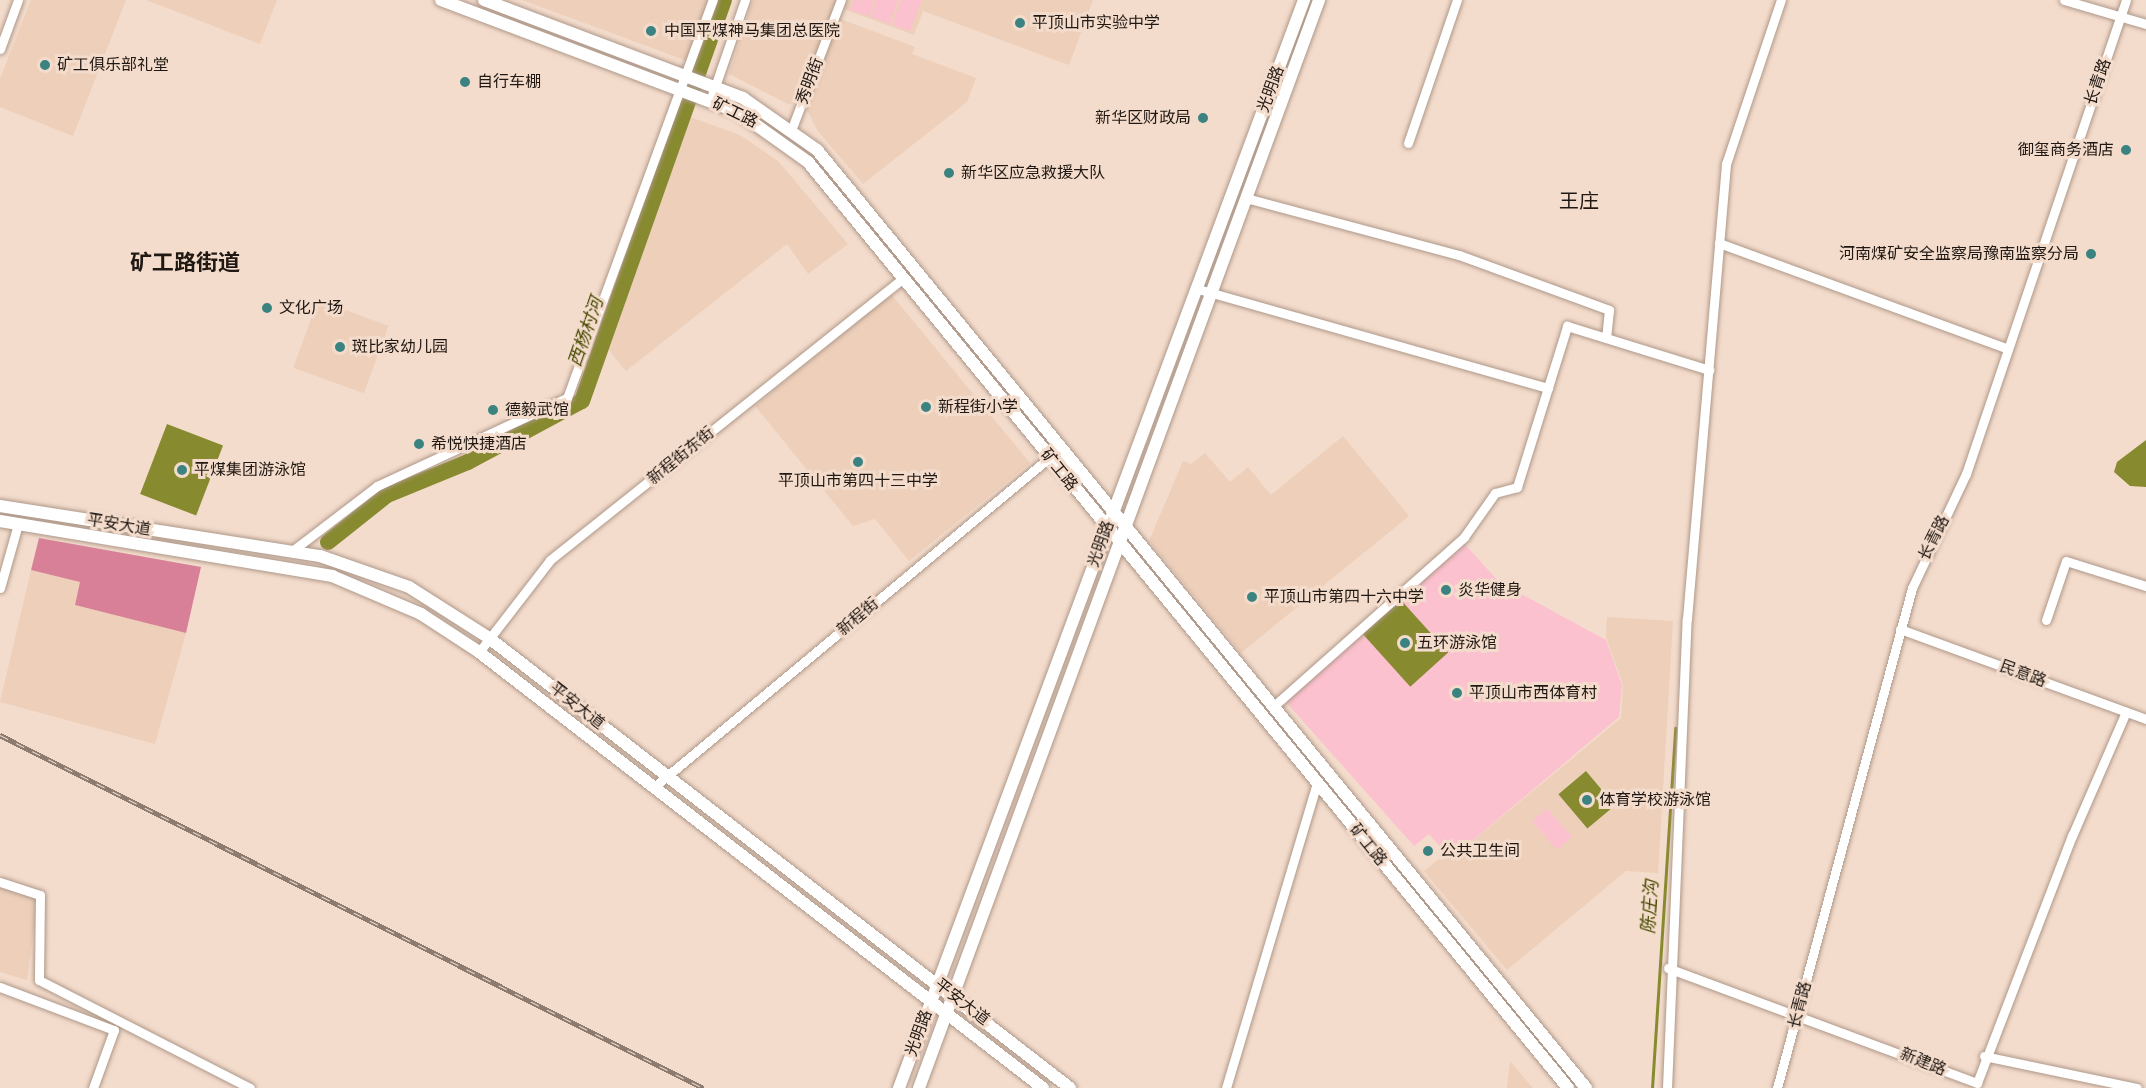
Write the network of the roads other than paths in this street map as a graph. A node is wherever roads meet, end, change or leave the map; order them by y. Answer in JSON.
{"nodes":[{"id":1,"x":18,"y":0,"type":"edge"},
{"id":2,"x":441,"y":0,"type":"edge"},
{"id":3,"x":484,"y":0,"type":"edge"},
{"id":4,"x":713,"y":0,"type":"edge"},
{"id":5,"x":746,"y":0,"type":"edge"},
{"id":6,"x":841,"y":0,"type":"edge"},
{"id":7,"x":1304,"y":0,"type":"edge"},
{"id":8,"x":1319,"y":0,"type":"edge"},
{"id":9,"x":1457,"y":0,"type":"edge"},
{"id":10,"x":1781,"y":0,"type":"edge"},
{"id":11,"x":2064,"y":0,"type":"edge"},
{"id":12,"x":2126,"y":0,"type":"edge"},
{"id":13,"x":2120,"y":18,"type":"junction"},
{"id":14,"x":2146,"y":24,"type":"edge"},
{"id":15,"x":0,"y":49,"type":"edge"},
{"id":16,"x":686,"y":75,"type":"junction"},
{"id":17,"x":710,"y":85,"type":"junction"},
{"id":18,"x":681,"y":90,"type":"junction"},
{"id":19,"x":705,"y":99,"type":"junction"},
{"id":20,"x":792,"y":128,"type":"junction"},
{"id":21,"x":1408,"y":143,"type":"dead end"},
{"id":22,"x":1246,"y":198,"type":"junction"},
{"id":23,"x":1719,"y":243,"type":"junction"},
{"id":24,"x":903,"y":278,"type":"junction"},
{"id":25,"x":1198,"y":289,"type":"junction"},
{"id":26,"x":1212,"y":292,"type":"junction"},
{"id":27,"x":1606,"y":338,"type":"junction"},
{"id":28,"x":2006,"y":348,"type":"junction"},
{"id":29,"x":1709,"y":370,"type":"junction"},
{"id":30,"x":1548,"y":387,"type":"junction"},
{"id":31,"x":1062,"y":447,"type":"junction"},
{"id":32,"x":1050,"y":457,"type":"junction"},
{"id":33,"x":0,"y":506,"type":"edge"},
{"id":34,"x":1113,"y":510,"type":"junction"},
{"id":35,"x":0,"y":521,"type":"edge"},
{"id":36,"x":18,"y":524,"type":"junction"},
{"id":37,"x":1127,"y":526,"type":"junction"},
{"id":38,"x":1107,"y":528,"type":"junction"},
{"id":39,"x":1120,"y":544,"type":"junction"},
{"id":40,"x":292,"y":551,"type":"junction"},
{"id":41,"x":2146,"y":586,"type":"edge"},
{"id":42,"x":0,"y":588,"type":"edge"},
{"id":43,"x":2046,"y":620,"type":"dead end"},
{"id":44,"x":1900,"y":629,"type":"junction"},
{"id":45,"x":489,"y":638,"type":"junction"},
{"id":46,"x":479,"y":652,"type":"junction"},
{"id":47,"x":1275,"y":705,"type":"junction"},
{"id":48,"x":2126,"y":712,"type":"junction"},
{"id":49,"x":2146,"y":719,"type":"edge"},
{"id":50,"x":667,"y":776,"type":"junction"},
{"id":51,"x":1317,"y":782,"type":"junction"},
{"id":52,"x":654,"y":787,"type":"junction"},
{"id":53,"x":0,"y":882,"type":"edge"},
{"id":54,"x":1668,"y":969,"type":"junction"},
{"id":55,"x":937,"y":982,"type":"junction"},
{"id":56,"x":0,"y":987,"type":"edge"},
{"id":57,"x":954,"y":996,"type":"junction"},
{"id":58,"x":931,"y":1000,"type":"junction"},
{"id":59,"x":1797,"y":1012,"type":"junction"},
{"id":60,"x":947,"y":1013,"type":"junction"},
{"id":61,"x":1984,"y":1056,"type":"junction"},
{"id":62,"x":1977,"y":1086,"type":"edge"},
{"id":63,"x":93,"y":1088,"type":"edge"},
{"id":64,"x":250,"y":1088,"type":"edge"},
{"id":65,"x":899,"y":1088,"type":"edge"},
{"id":66,"x":919,"y":1088,"type":"edge"},
{"id":67,"x":1043,"y":1088,"type":"edge"},
{"id":68,"x":1070,"y":1088,"type":"edge"},
{"id":69,"x":1226,"y":1088,"type":"edge"},
{"id":70,"x":1568,"y":1088,"type":"edge"},
{"id":71,"x":1586,"y":1088,"type":"edge"},
{"id":72,"x":1666,"y":1088,"type":"edge"},
{"id":73,"x":1777,"y":1088,"type":"edge"},
{"id":74,"x":2137,"y":1088,"type":"edge"}],
"edges":[{"from":1,"to":15,"type":"street"},
{"from":2,"to":18,"type":"main road","name":"矿工路"},
{"from":3,"to":16,"type":"main road","name":"矿工路"},
{"from":4,"to":16,"type":"street"},
{"from":5,"to":17,"type":"street"},
{"from":6,"to":20,"type":"street","name":"秀明街"},
{"from":7,"to":25,"type":"main road","name":"光明路"},
{"from":8,"to":22,"type":"main road","name":"光明路"},
{"from":9,"to":21,"type":"street"},
{"from":10,"to":23,"type":"street"},
{"from":11,"to":13,"type":"street"},
{"from":12,"to":13,"type":"street","name":"长青路"},
{"from":13,"to":14,"type":"street"},
{"from":13,"to":28,"type":"street","name":"长青路"},
{"from":16,"to":17,"type":"main road","name":"矿工路"},
{"from":16,"to":18,"type":"street"},
{"from":17,"to":19,"type":"street"},
{"from":17,"to":20,"type":"main road","name":"矿工路"},
{"from":18,"to":19,"type":"main road","name":"矿工路"},
{"from":18,"to":40,"type":"street"},
{"from":19,"to":24,"type":"main road","name":"矿工路"},
{"from":20,"to":31,"type":"main road","name":"矿工路"},
{"from":22,"to":26,"type":"main road","name":"光明路"},
{"from":22,"to":27,"type":"street"},
{"from":23,"to":28,"type":"street"},
{"from":23,"to":29,"type":"street"},
{"from":24,"to":32,"type":"main road","name":"矿工路"},
{"from":24,"to":45,"type":"street","name":"新程街东街"},
{"from":25,"to":26,"type":"street"},
{"from":25,"to":34,"type":"main road","name":"光明路"},
{"from":26,"to":30,"type":"street"},
{"from":26,"to":37,"type":"main road","name":"光明路"},
{"from":27,"to":29,"type":"street"},
{"from":27,"to":30,"type":"street"},
{"from":28,"to":44,"type":"street","name":"长青路"},
{"from":29,"to":54,"type":"street"},
{"from":30,"to":47,"type":"street"},
{"from":31,"to":32,"type":"street","name":"新程街"},
{"from":31,"to":34,"type":"main road","name":"矿工路"},
{"from":32,"to":38,"type":"main road","name":"矿工路"},
{"from":32,"to":50,"type":"street","name":"新程街"},
{"from":33,"to":40,"type":"main road","name":"平安大道"},
{"from":34,"to":37,"type":"main road","name":"矿工路"},
{"from":34,"to":38,"type":"main road","name":"光明路"},
{"from":35,"to":36,"type":"main road","name":"平安大道"},
{"from":36,"to":42,"type":"street"},
{"from":36,"to":46,"type":"main road","name":"平安大道"},
{"from":37,"to":39,"type":"main road","name":"光明路"},
{"from":37,"to":47,"type":"main road","name":"矿工路"},
{"from":38,"to":39,"type":"main road","name":"矿工路"},
{"from":38,"to":55,"type":"main road","name":"光明路"},
{"from":39,"to":51,"type":"main road","name":"矿工路"},
{"from":39,"to":57,"type":"main road","name":"光明路"},
{"from":40,"to":45,"type":"main road","name":"平安大道"},
{"from":41,"to":43,"type":"street"},
{"from":44,"to":48,"type":"street","name":"民意路"},
{"from":44,"to":59,"type":"street","name":"长青路"},
{"from":45,"to":46,"type":"street","name":"新程街东街"},
{"from":45,"to":50,"type":"main road","name":"平安大道"},
{"from":46,"to":52,"type":"main road","name":"平安大道"},
{"from":47,"to":71,"type":"main road","name":"矿工路"},
{"from":48,"to":49,"type":"street","name":"民意路"},
{"from":48,"to":61,"type":"street","name":"新建路"},
{"from":50,"to":52,"type":"street","name":"新程街"},
{"from":50,"to":55,"type":"main road","name":"平安大道"},
{"from":51,"to":69,"type":"street"},
{"from":51,"to":70,"type":"main road","name":"矿工路"},
{"from":52,"to":58,"type":"main road","name":"平安大道"},
{"from":53,"to":64,"type":"street"},
{"from":54,"to":59,"type":"street","name":"新建路"},
{"from":54,"to":72,"type":"street"},
{"from":55,"to":57,"type":"main road","name":"平安大道"},
{"from":55,"to":58,"type":"main road","name":"光明路"},
{"from":56,"to":63,"type":"street"},
{"from":57,"to":60,"type":"main road","name":"光明路"},
{"from":57,"to":68,"type":"main road","name":"平安大道"},
{"from":58,"to":60,"type":"main road","name":"平安大道"},
{"from":58,"to":65,"type":"main road","name":"光明路"},
{"from":59,"to":62,"type":"street","name":"新建路"},
{"from":59,"to":73,"type":"street","name":"长青路"},
{"from":60,"to":66,"type":"main road","name":"光明路"},
{"from":60,"to":67,"type":"main road","name":"平安大道"},
{"from":61,"to":62,"type":"street","name":"新建路"},
{"from":61,"to":74,"type":"street"}]}
